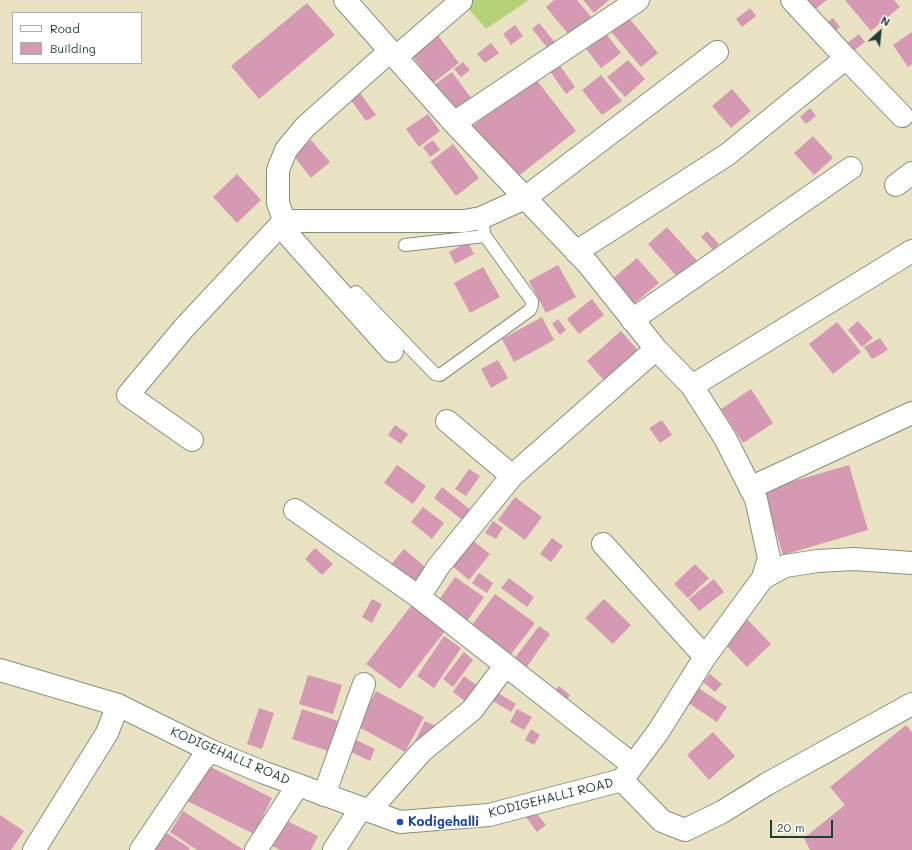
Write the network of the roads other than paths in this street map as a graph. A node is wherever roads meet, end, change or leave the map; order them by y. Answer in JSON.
{"nodes":[{"id":1,"x":345,"y":0,"type":"edge"},
{"id":2,"x":638,"y":0,"type":"edge"},
{"id":3,"x":792,"y":0,"type":"edge"},
{"id":4,"x":461,"y":1,"type":"dead end"},
{"id":5,"x":717,"y":52,"type":"dead end"},
{"id":6,"x":393,"y":54,"type":"junction"},
{"id":7,"x":846,"y":58,"type":"junction"},
{"id":8,"x":902,"y":116,"type":"dead end"},
{"id":9,"x":454,"y":122,"type":"junction"},
{"id":10,"x":851,"y":168,"type":"dead end"},
{"id":11,"x":525,"y":198,"type":"junction"},
{"id":12,"x":284,"y":221,"type":"junction"},
{"id":13,"x":483,"y":227,"type":"junction"},
{"id":14,"x":405,"y":246,"type":"dead end"},
{"id":15,"x":912,"y":251,"type":"edge"},
{"id":16,"x":576,"y":252,"type":"junction"},
{"id":17,"x":356,"y":292,"type":"dead end"},
{"id":18,"x":632,"y":320,"type":"junction"},
{"id":19,"x":656,"y":350,"type":"junction"},
{"id":20,"x":392,"y":351,"type":"dead end"},
{"id":21,"x":692,"y":386,"type":"junction"},
{"id":22,"x":912,"y":413,"type":"edge"},
{"id":23,"x":447,"y":421,"type":"dead end"},
{"id":24,"x":192,"y":440,"type":"dead end"},
{"id":25,"x":512,"y":476,"type":"junction"},
{"id":26,"x":750,"y":488,"type":"junction"},
{"id":27,"x":295,"y":510,"type":"dead end"},
{"id":28,"x":603,"y":544,"type":"dead end"},
{"id":29,"x":912,"y":563,"type":"edge"},
{"id":30,"x":763,"y":578,"type":"junction"},
{"id":31,"x":419,"y":597,"type":"junction"},
{"id":32,"x":705,"y":657,"type":"junction"},
{"id":33,"x":505,"y":666,"type":"junction"},
{"id":34,"x":0,"y":670,"type":"edge"},
{"id":35,"x":364,"y":684,"type":"dead end"},
{"id":36,"x":912,"y":704,"type":"edge"},
{"id":37,"x":118,"y":705,"type":"junction"},
{"id":38,"x":211,"y":750,"type":"junction"},
{"id":39,"x":627,"y":773,"type":"junction"},
{"id":40,"x":298,"y":785,"type":"junction"},
{"id":41,"x":324,"y":795,"type":"junction"},
{"id":42,"x":365,"y":809,"type":"junction"},
{"id":43,"x":34,"y":850,"type":"edge"},
{"id":44,"x":141,"y":850,"type":"edge"},
{"id":45,"x":256,"y":850,"type":"edge"},
{"id":46,"x":334,"y":850,"type":"edge"}],
"edges":[{"from":1,"to":6,"type":"street"},
{"from":2,"to":9,"type":"street"},
{"from":3,"to":7,"type":"street"},
{"from":4,"to":6,"type":"street"},
{"from":5,"to":11,"type":"street"},
{"from":6,"to":9,"type":"street"},
{"from":6,"to":12,"type":"street"},
{"from":7,"to":8,"type":"street"},
{"from":7,"to":16,"type":"street"},
{"from":9,"to":11,"type":"street"},
{"from":10,"to":18,"type":"street"},
{"from":11,"to":13,"type":"street"},
{"from":11,"to":16,"type":"street"},
{"from":12,"to":13,"type":"street"},
{"from":12,"to":20,"type":"street"},
{"from":12,"to":24,"type":"street"},
{"from":13,"to":14,"type":"lane"},
{"from":13,"to":17,"type":"lane"},
{"from":15,"to":21,"type":"street"},
{"from":16,"to":18,"type":"street"},
{"from":18,"to":19,"type":"street"},
{"from":19,"to":21,"type":"street"},
{"from":19,"to":25,"type":"street"},
{"from":21,"to":26,"type":"street"},
{"from":22,"to":26,"type":"street"},
{"from":23,"to":25,"type":"street"},
{"from":25,"to":31,"type":"street"},
{"from":26,"to":30,"type":"street"},
{"from":27,"to":31,"type":"street"},
{"from":28,"to":32,"type":"street"},
{"from":29,"to":30,"type":"street"},
{"from":30,"to":32,"type":"street"},
{"from":31,"to":33,"type":"street"},
{"from":32,"to":39,"type":"street"},
{"from":33,"to":39,"type":"street"},
{"from":33,"to":42,"type":"street"},
{"from":34,"to":37,"type":"street","name":"KODIGEHALLI ROAD"},
{"from":35,"to":41,"type":"street"},
{"from":36,"to":39,"type":"street","name":"KODIGEHALLI ROAD"},
{"from":37,"to":38,"type":"street","name":"KODIGEHALLI ROAD"},
{"from":37,"to":43,"type":"street"},
{"from":38,"to":40,"type":"street","name":"KODIGEHALLI ROAD"},
{"from":38,"to":44,"type":"street"},
{"from":39,"to":42,"type":"street","name":"KODIGEHALLI ROAD"},
{"from":40,"to":41,"type":"street","name":"KODIGEHALLI ROAD"},
{"from":40,"to":45,"type":"street"},
{"from":41,"to":42,"type":"street","name":"KODIGEHALLI ROAD"},
{"from":42,"to":46,"type":"street"}]}
